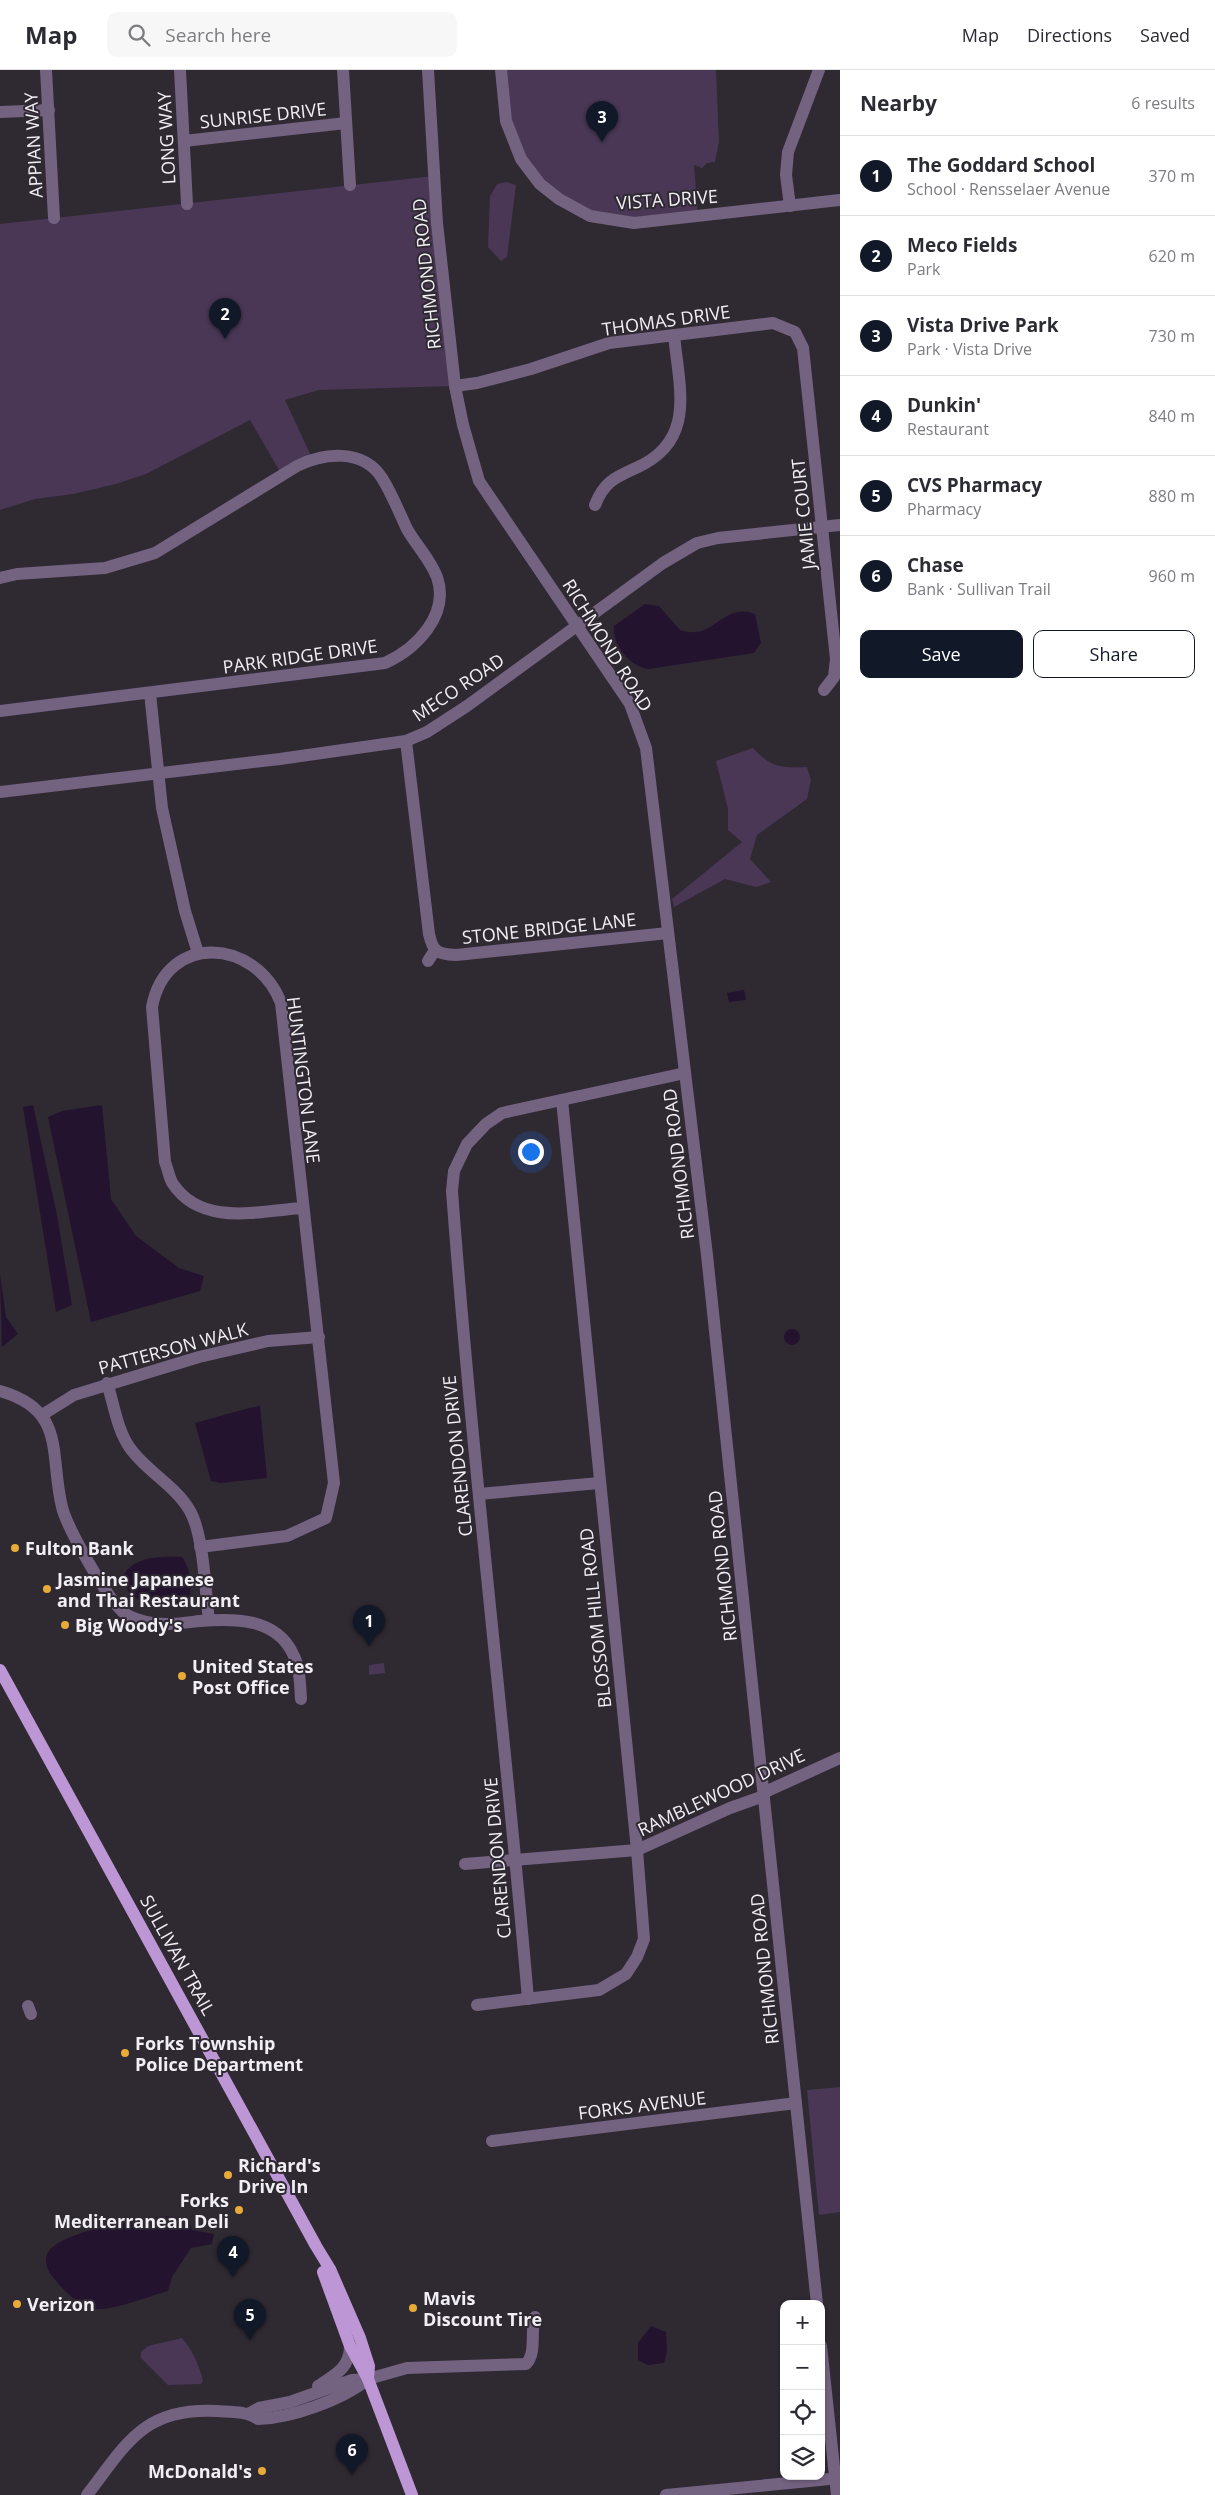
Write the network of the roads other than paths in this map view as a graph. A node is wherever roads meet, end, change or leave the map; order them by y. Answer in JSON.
{"nodes":[{"id":1,"x":46,"y":70,"type":"edge"},
{"id":2,"x":180,"y":70,"type":"edge"},
{"id":3,"x":343,"y":70,"type":"edge"},
{"id":4,"x":428,"y":70,"type":"edge"},
{"id":5,"x":501,"y":70,"type":"edge"},
{"id":6,"x":819,"y":70,"type":"edge"},
{"id":7,"x":49,"y":110,"type":"junction"},
{"id":8,"x":0,"y":112,"type":"edge"},
{"id":9,"x":346,"y":124,"type":"junction"},
{"id":10,"x":184,"y":141,"type":"junction"},
{"id":11,"x":350,"y":185,"type":"dead end"},
{"id":12,"x":840,"y":200,"type":"edge"},
{"id":13,"x":187,"y":204,"type":"dead end"},
{"id":14,"x":790,"y":206,"type":"junction"},
{"id":15,"x":54,"y":218,"type":"dead end"},
{"id":16,"x":794,"y":332,"type":"joint"},
{"id":17,"x":674,"y":335,"type":"junction"},
{"id":18,"x":455,"y":386,"type":"junction"},
{"id":19,"x":595,"y":505,"type":"dead end"},
{"id":20,"x":840,"y":525,"type":"edge"},
{"id":21,"x":822,"y":527,"type":"junction"},
{"id":22,"x":0,"y":578,"type":"edge"},
{"id":23,"x":578,"y":625,"type":"junction"},
{"id":24,"x":824,"y":690,"type":"dead end"},
{"id":25,"x":150,"y":693,"type":"junction"},
{"id":26,"x":0,"y":711,"type":"edge"},
{"id":27,"x":406,"y":741,"type":"junction"},
{"id":28,"x":159,"y":773,"type":"junction"},
{"id":29,"x":0,"y":792,"type":"edge"},
{"id":30,"x":668,"y":933,"type":"junction"},
{"id":31,"x":435,"y":950,"type":"junction"},
{"id":32,"x":198,"y":954,"type":"junction"},
{"id":33,"x":428,"y":961,"type":"dead end"},
{"id":34,"x":685,"y":1074,"type":"junction"},
{"id":35,"x":562,"y":1100,"type":"junction"},
{"id":36,"x":302,"y":1208,"type":"junction"},
{"id":37,"x":319,"y":1337,"type":"junction"},
{"id":38,"x":108,"y":1383,"type":"junction"},
{"id":39,"x":0,"y":1391,"type":"edge"},
{"id":40,"x":42,"y":1415,"type":"junction"},
{"id":41,"x":599,"y":1483,"type":"junction"},
{"id":42,"x":478,"y":1494,"type":"junction"},
{"id":43,"x":200,"y":1547,"type":"junction"},
{"id":44,"x":209,"y":1620,"type":"junction"},
{"id":45,"x":0,"y":1670,"type":"edge"},
{"id":46,"x":301,"y":1699,"type":"dead end"},
{"id":47,"x":840,"y":1758,"type":"edge"},
{"id":48,"x":764,"y":1796,"type":"junction"},
{"id":49,"x":637,"y":1850,"type":"junction"},
{"id":50,"x":516,"y":1859,"type":"junction"},
{"id":51,"x":465,"y":1864,"type":"dead end"},
{"id":52,"x":528,"y":1999,"type":"junction"},
{"id":53,"x":477,"y":2005,"type":"dead end"},
{"id":54,"x":796,"y":2103,"type":"junction"},
{"id":55,"x":492,"y":2141,"type":"dead end"},
{"id":56,"x":316,"y":2246,"type":"junction"},
{"id":57,"x":817,"y":2300,"type":"edge"},
{"id":58,"x":535,"y":2317,"type":"dead end"},
{"id":59,"x":350,"y":2346,"type":"junction"},
{"id":60,"x":825,"y":2377,"type":"edge"},
{"id":61,"x":368,"y":2379,"type":"junction"},
{"id":62,"x":310,"y":2393,"type":"junction"},
{"id":63,"x":250,"y":2413,"type":"junction"},
{"id":64,"x":838,"y":2478,"type":"edge"},
{"id":65,"x":87,"y":2495,"type":"edge"},
{"id":66,"x":412,"y":2495,"type":"edge"},
{"id":67,"x":666,"y":2495,"type":"edge"},
{"id":68,"x":837,"y":2495,"type":"edge"}],
"edges":[{"from":1,"to":7,"type":"street","name":"APPIAN WAY"},
{"from":2,"to":10,"type":"street","name":"LONG WAY"},
{"from":3,"to":9,"type":"street"},
{"from":4,"to":18,"type":"street","name":"RICHMOND ROAD"},
{"from":5,"to":14,"type":"street","name":"VISTA DRIVE"},
{"from":6,"to":14,"type":"street"},
{"from":7,"to":8,"type":"street"},
{"from":7,"to":15,"type":"street","name":"APPIAN WAY"},
{"from":9,"to":10,"type":"street","name":"SUNRISE DRIVE"},
{"from":9,"to":11,"type":"street"},
{"from":10,"to":13,"type":"street","name":"LONG WAY"},
{"from":12,"to":14,"type":"street","name":"VISTA DRIVE"},
{"from":16,"to":17,"type":"street","name":"THOMAS DRIVE"},
{"from":16,"to":21,"type":"street","name":"JAMIE COURT"},
{"from":17,"to":18,"type":"street","name":"THOMAS DRIVE"},
{"from":17,"to":19,"type":"street"},
{"from":18,"to":23,"type":"street","name":"RICHMOND ROAD"},
{"from":20,"to":21,"type":"street","name":"MECO ROAD"},
{"from":21,"to":23,"type":"street","name":"MECO ROAD"},
{"from":21,"to":24,"type":"street","name":"JAMIE COURT"},
{"from":22,"to":25,"type":"street","name":"PARK RIDGE DRIVE"},
{"from":23,"to":27,"type":"street","name":"MECO ROAD"},
{"from":23,"to":30,"type":"street","name":"RICHMOND ROAD"},
{"from":25,"to":26,"type":"street","name":"PARK RIDGE DRIVE"},
{"from":25,"to":28,"type":"street"},
{"from":27,"to":28,"type":"street","name":"MECO ROAD"},
{"from":27,"to":31,"type":"street"},
{"from":28,"to":29,"type":"street","name":"MECO ROAD"},
{"from":28,"to":32,"type":"street"},
{"from":30,"to":31,"type":"street","name":"STONE BRIDGE LANE"},
{"from":30,"to":34,"type":"street","name":"RICHMOND ROAD"},
{"from":31,"to":33,"type":"street"},
{"from":32,"to":36,"type":"street","name":"HUNTINGTON LANE"},
{"from":32,"to":36,"type":"street","name":"HUNTINGTON LANE"},
{"from":34,"to":35,"type":"street","name":"CLARENDON DRIVE"},
{"from":34,"to":48,"type":"street","name":"RICHMOND ROAD"},
{"from":35,"to":41,"type":"street","name":"BLOSSOM HILL ROAD"},
{"from":35,"to":42,"type":"street","name":"CLARENDON DRIVE"},
{"from":36,"to":37,"type":"street","name":"HUNTINGTON LANE"},
{"from":37,"to":38,"type":"street","name":"PATTERSON WALK"},
{"from":37,"to":43,"type":"street","name":"HUNTINGTON LANE"},
{"from":38,"to":40,"type":"street","name":"PATTERSON WALK"},
{"from":38,"to":43,"type":"street"},
{"from":39,"to":40,"type":"street"},
{"from":40,"to":44,"type":"street"},
{"from":41,"to":42,"type":"street"},
{"from":41,"to":49,"type":"street","name":"BLOSSOM HILL ROAD"},
{"from":42,"to":50,"type":"street","name":"CLARENDON DRIVE"},
{"from":43,"to":44,"type":"street"},
{"from":44,"to":46,"type":"street"},
{"from":45,"to":56,"type":"main road","name":"SULLIVAN TRAIL"},
{"from":47,"to":48,"type":"street","name":"RAMBLEWOOD DRIVE"},
{"from":48,"to":49,"type":"street","name":"RAMBLEWOOD DRIVE"},
{"from":48,"to":54,"type":"street","name":"RICHMOND ROAD"},
{"from":49,"to":50,"type":"street","name":"RAMBLEWOOD DRIVE"},
{"from":49,"to":52,"type":"street","name":"BLOSSOM HILL ROAD"},
{"from":50,"to":51,"type":"street","name":"RAMBLEWOOD DRIVE"},
{"from":50,"to":52,"type":"street","name":"CLARENDON DRIVE"},
{"from":52,"to":53,"type":"street","name":"BLOSSOM HILL ROAD"},
{"from":54,"to":55,"type":"street","name":"FORKS AVENUE"},
{"from":54,"to":57,"type":"street","name":"RICHMOND ROAD"},
{"from":56,"to":59,"type":"main road","name":"SULLIVAN TRAIL"},
{"from":56,"to":61,"type":"main road","name":"SULLIVAN TRAIL"},
{"from":58,"to":61,"type":"street"},
{"from":59,"to":61,"type":"main road","name":"SULLIVAN TRAIL"},
{"from":59,"to":62,"type":"street"},
{"from":60,"to":64,"type":"street"},
{"from":61,"to":62,"type":"street"},
{"from":61,"to":63,"type":"street"},
{"from":61,"to":66,"type":"main road","name":"SULLIVAN TRAIL"},
{"from":62,"to":63,"type":"street"},
{"from":63,"to":65,"type":"street"},
{"from":64,"to":67,"type":"street"},
{"from":64,"to":68,"type":"street"}]}
